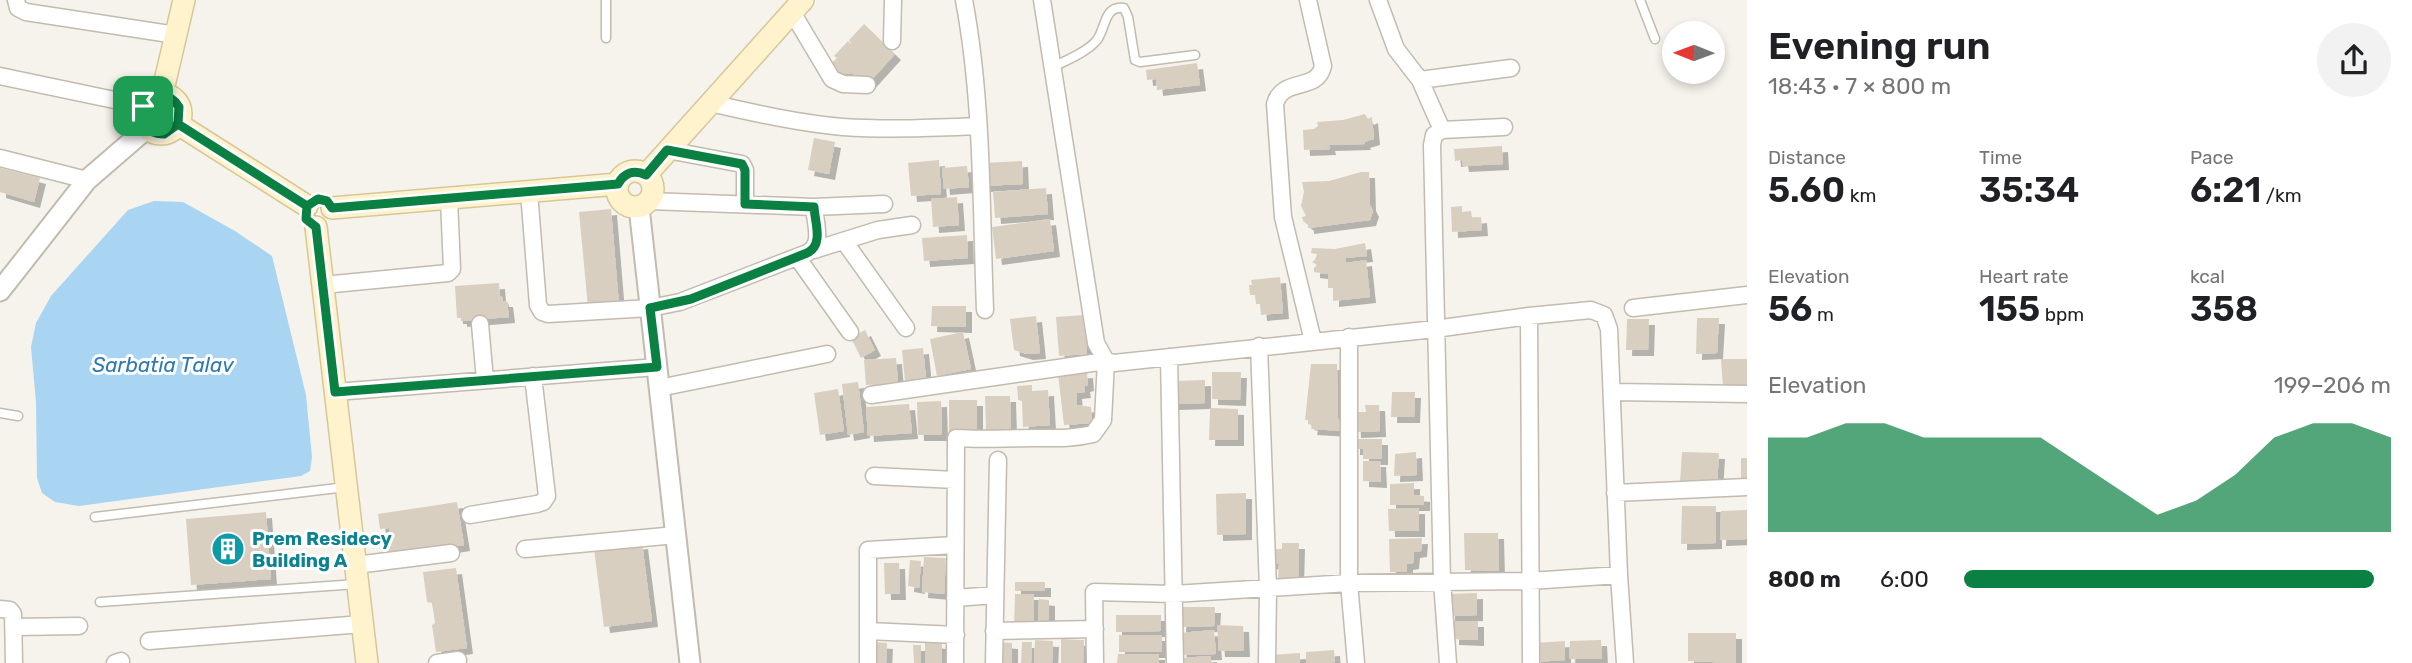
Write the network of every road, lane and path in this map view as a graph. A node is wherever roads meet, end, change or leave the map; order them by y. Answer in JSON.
{"nodes":[{"id":1,"x":16,"y":0,"type":"edge"},
{"id":2,"x":184,"y":0,"type":"edge"},
{"id":3,"x":606,"y":0,"type":"edge"},
{"id":4,"x":893,"y":0,"type":"edge"},
{"id":5,"x":964,"y":0,"type":"edge"},
{"id":6,"x":1042,"y":0,"type":"edge"},
{"id":7,"x":1308,"y":0,"type":"edge"},
{"id":8,"x":1378,"y":0,"type":"edge"},
{"id":9,"x":1640,"y":0,"type":"edge"},
{"id":10,"x":797,"y":6,"type":"edge"},
{"id":11,"x":176,"y":35,"type":"junction"},
{"id":12,"x":606,"y":38,"type":"dead end"},
{"id":13,"x":1655,"y":39,"type":"dead end"},
{"id":14,"x":892,"y":41,"type":"dead end"},
{"id":15,"x":1195,"y":55,"type":"dead end"},
{"id":16,"x":1053,"y":68,"type":"junction"},
{"id":17,"x":1511,"y":68,"type":"dead end"},
{"id":18,"x":0,"y":76,"type":"edge"},
{"id":19,"x":1420,"y":80,"type":"junction"},
{"id":20,"x":867,"y":85,"type":"dead end"},
{"id":21,"x":162,"y":94,"type":"junction"},
{"id":22,"x":710,"y":103,"type":"junction"},
{"id":23,"x":143,"y":106,"type":"junction"},
{"id":24,"x":178,"y":124,"type":"junction"},
{"id":25,"x":978,"y":126,"type":"junction"},
{"id":26,"x":1504,"y":127,"type":"dead end"},
{"id":27,"x":146,"y":129,"type":"junction"},
{"id":28,"x":1442,"y":130,"type":"junction"},
{"id":29,"x":667,"y":150,"type":"junction"},
{"id":30,"x":0,"y":158,"type":"edge"},
{"id":31,"x":646,"y":175,"type":"junction"},
{"id":32,"x":87,"y":180,"type":"junction"},
{"id":33,"x":618,"y":184,"type":"junction"},
{"id":34,"x":529,"y":192,"type":"junction"},
{"id":35,"x":449,"y":198,"type":"junction"},
{"id":36,"x":644,"y":204,"type":"junction"},
{"id":37,"x":745,"y":204,"type":"junction"},
{"id":38,"x":884,"y":204,"type":"dead end"},
{"id":39,"x":307,"y":206,"type":"junction"},
{"id":40,"x":814,"y":207,"type":"junction"},
{"id":41,"x":332,"y":208,"type":"junction"},
{"id":42,"x":912,"y":225,"type":"dead end"},
{"id":43,"x":316,"y":227,"type":"junction"},
{"id":44,"x":844,"y":241,"type":"junction"},
{"id":45,"x":814,"y":250,"type":"junction"},
{"id":46,"x":797,"y":257,"type":"junction"},
{"id":47,"x":323,"y":285,"type":"junction"},
{"id":48,"x":0,"y":292,"type":"edge"},
{"id":49,"x":1747,"y":295,"type":"edge"},
{"id":50,"x":650,"y":308,"type":"junction"},
{"id":51,"x":1633,"y":308,"type":"dead end"},
{"id":52,"x":985,"y":310,"type":"dead end"},
{"id":53,"x":1530,"y":316,"type":"junction"},
{"id":54,"x":480,"y":324,"type":"dead end"},
{"id":55,"x":906,"y":328,"type":"dead end"},
{"id":56,"x":1435,"y":329,"type":"junction"},
{"id":57,"x":850,"y":332,"type":"dead end"},
{"id":58,"x":1349,"y":337,"type":"junction"},
{"id":59,"x":1313,"y":341,"type":"junction"},
{"id":60,"x":1259,"y":346,"type":"junction"},
{"id":61,"x":827,"y":354,"type":"dead end"},
{"id":62,"x":1169,"y":357,"type":"junction"},
{"id":63,"x":1106,"y":361,"type":"junction"},
{"id":64,"x":657,"y":367,"type":"junction"},
{"id":65,"x":533,"y":376,"type":"junction"},
{"id":66,"x":485,"y":380,"type":"junction"},
{"id":67,"x":659,"y":388,"type":"junction"},
{"id":68,"x":335,"y":392,"type":"junction"},
{"id":69,"x":1613,"y":392,"type":"junction"},
{"id":70,"x":1747,"y":394,"type":"edge"},
{"id":71,"x":871,"y":395,"type":"dead end"},
{"id":72,"x":0,"y":413,"type":"edge"},
{"id":73,"x":18,"y":416,"type":"dead end"},
{"id":74,"x":998,"y":460,"type":"dead end"},
{"id":75,"x":874,"y":476,"type":"dead end"},
{"id":76,"x":955,"y":480,"type":"junction"},
{"id":77,"x":346,"y":487,"type":"junction"},
{"id":78,"x":1747,"y":487,"type":"edge"},
{"id":79,"x":1615,"y":493,"type":"junction"},
{"id":80,"x":470,"y":515,"type":"dead end"},
{"id":81,"x":96,"y":517,"type":"dead end"},
{"id":82,"x":676,"y":536,"type":"junction"},
{"id":83,"x":955,"y":545,"type":"junction"},
{"id":84,"x":525,"y":549,"type":"dead end"},
{"id":85,"x":451,"y":553,"type":"dead end"},
{"id":86,"x":357,"y":575,"type":"junction"},
{"id":87,"x":1619,"y":575,"type":"junction"},
{"id":88,"x":1442,"y":581,"type":"junction"},
{"id":89,"x":1530,"y":581,"type":"junction"},
{"id":90,"x":1349,"y":583,"type":"junction"},
{"id":91,"x":1268,"y":588,"type":"junction"},
{"id":92,"x":1174,"y":594,"type":"junction"},
{"id":93,"x":995,"y":595,"type":"junction"},
{"id":94,"x":955,"y":597,"type":"junction"},
{"id":95,"x":100,"y":602,"type":"dead end"},
{"id":96,"x":0,"y":609,"type":"edge"},
{"id":97,"x":362,"y":624,"type":"junction"},
{"id":98,"x":79,"y":626,"type":"dead end"},
{"id":99,"x":14,"y":627,"type":"junction"},
{"id":100,"x":1094,"y":629,"type":"junction"},
{"id":101,"x":867,"y":631,"type":"junction"},
{"id":102,"x":995,"y":631,"type":"junction"},
{"id":103,"x":956,"y":635,"type":"junction"},
{"id":104,"x":149,"y":641,"type":"dead end"},
{"id":105,"x":458,"y":660,"type":"dead end"},
{"id":106,"x":14,"y":663,"type":"edge"},
{"id":107,"x":367,"y":663,"type":"edge"},
{"id":108,"x":438,"y":663,"type":"edge"},
{"id":109,"x":690,"y":663,"type":"edge"},
{"id":110,"x":868,"y":663,"type":"edge"},
{"id":111,"x":955,"y":663,"type":"edge"},
{"id":112,"x":994,"y":663,"type":"edge"},
{"id":113,"x":1095,"y":663,"type":"edge"},
{"id":114,"x":1175,"y":663,"type":"edge"},
{"id":115,"x":1267,"y":663,"type":"edge"},
{"id":116,"x":1356,"y":663,"type":"edge"},
{"id":117,"x":1448,"y":663,"type":"edge"},
{"id":118,"x":1531,"y":663,"type":"edge"},
{"id":119,"x":1625,"y":663,"type":"edge"}],
"edges":[{"from":1,"to":11,"type":"street"},
{"from":2,"to":11,"type":"main road"},
{"from":3,"to":12,"type":"lane"},
{"from":4,"to":14,"type":"street"},
{"from":5,"to":25,"type":"street"},
{"from":6,"to":16,"type":"street"},
{"from":7,"to":59,"type":"street"},
{"from":8,"to":19,"type":"street"},
{"from":9,"to":13,"type":"lane"},
{"from":10,"to":20,"type":"street"},
{"from":10,"to":22,"type":"main road"},
{"from":11,"to":21,"type":"main road"},
{"from":15,"to":16,"type":"lane"},
{"from":16,"to":63,"type":"street"},
{"from":17,"to":19,"type":"street"},
{"from":18,"to":23,"type":"street"},
{"from":19,"to":28,"type":"street"},
{"from":21,"to":23,"type":"main road"},
{"from":21,"to":24,"type":"main road"},
{"from":22,"to":25,"type":"street"},
{"from":22,"to":29,"type":"main road"},
{"from":23,"to":27,"type":"main road"},
{"from":24,"to":27,"type":"main road"},
{"from":24,"to":39,"type":"main road"},
{"from":25,"to":52,"type":"street"},
{"from":26,"to":28,"type":"street"},
{"from":27,"to":32,"type":"street"},
{"from":28,"to":56,"type":"street"},
{"from":29,"to":31,"type":"main road"},
{"from":29,"to":37,"type":"street"},
{"from":30,"to":32,"type":"street"},
{"from":31,"to":33,"type":"main road"},
{"from":31,"to":36,"type":"main road"},
{"from":32,"to":48,"type":"street"},
{"from":33,"to":34,"type":"main road"},
{"from":33,"to":36,"type":"main road"},
{"from":34,"to":35,"type":"main road"},
{"from":34,"to":50,"type":"street"},
{"from":35,"to":41,"type":"main road"},
{"from":35,"to":47,"type":"street"},
{"from":36,"to":37,"type":"street"},
{"from":36,"to":50,"type":"street"},
{"from":37,"to":40,"type":"street"},
{"from":38,"to":40,"type":"street"},
{"from":39,"to":41,"type":"main road"},
{"from":39,"to":43,"type":"main road"},
{"from":40,"to":45,"type":"street"},
{"from":41,"to":43,"type":"main road"},
{"from":42,"to":44,"type":"street"},
{"from":43,"to":47,"type":"main road"},
{"from":44,"to":45,"type":"street"},
{"from":44,"to":55,"type":"street"},
{"from":45,"to":46,"type":"street"},
{"from":46,"to":50,"type":"street"},
{"from":46,"to":57,"type":"street"},
{"from":47,"to":68,"type":"main road"},
{"from":49,"to":51,"type":"street"},
{"from":50,"to":64,"type":"street"},
{"from":53,"to":56,"type":"street"},
{"from":53,"to":69,"type":"street"},
{"from":53,"to":89,"type":"street"},
{"from":54,"to":66,"type":"street"},
{"from":56,"to":58,"type":"street"},
{"from":56,"to":88,"type":"street"},
{"from":58,"to":59,"type":"street"},
{"from":58,"to":90,"type":"street"},
{"from":59,"to":60,"type":"street"},
{"from":60,"to":62,"type":"street"},
{"from":60,"to":91,"type":"street"},
{"from":61,"to":67,"type":"street"},
{"from":62,"to":63,"type":"street"},
{"from":62,"to":92,"type":"street"},
{"from":63,"to":71,"type":"street"},
{"from":63,"to":76,"type":"street"},
{"from":64,"to":65,"type":"street"},
{"from":64,"to":67,"type":"street"},
{"from":65,"to":66,"type":"street"},
{"from":65,"to":80,"type":"street"},
{"from":66,"to":68,"type":"street"},
{"from":67,"to":82,"type":"street"},
{"from":68,"to":77,"type":"main road"},
{"from":69,"to":70,"type":"street"},
{"from":69,"to":79,"type":"street"},
{"from":72,"to":73,"type":"lane"},
{"from":74,"to":93,"type":"street"},
{"from":75,"to":76,"type":"street"},
{"from":76,"to":83,"type":"street"},
{"from":77,"to":81,"type":"lane"},
{"from":77,"to":86,"type":"main road"},
{"from":78,"to":79,"type":"street"},
{"from":79,"to":87,"type":"street"},
{"from":82,"to":84,"type":"street"},
{"from":82,"to":109,"type":"street"},
{"from":83,"to":94,"type":"street"},
{"from":83,"to":101,"type":"street"},
{"from":85,"to":86,"type":"street"},
{"from":86,"to":95,"type":"lane"},
{"from":86,"to":97,"type":"main road"},
{"from":87,"to":89,"type":"street"},
{"from":87,"to":119,"type":"street"},
{"from":88,"to":89,"type":"street"},
{"from":88,"to":90,"type":"street"},
{"from":88,"to":117,"type":"street"},
{"from":89,"to":118,"type":"street"},
{"from":90,"to":91,"type":"street"},
{"from":90,"to":116,"type":"street"},
{"from":91,"to":92,"type":"street"},
{"from":91,"to":115,"type":"street"},
{"from":92,"to":100,"type":"street"},
{"from":92,"to":114,"type":"street"},
{"from":93,"to":94,"type":"street"},
{"from":93,"to":102,"type":"street"},
{"from":94,"to":103,"type":"street"},
{"from":96,"to":99,"type":"street"},
{"from":97,"to":104,"type":"street"},
{"from":97,"to":107,"type":"main road"},
{"from":98,"to":99,"type":"street"},
{"from":99,"to":106,"type":"street"},
{"from":100,"to":102,"type":"street"},
{"from":100,"to":113,"type":"street"},
{"from":101,"to":103,"type":"street"},
{"from":101,"to":110,"type":"street"},
{"from":102,"to":112,"type":"street"},
{"from":103,"to":111,"type":"street"},
{"from":105,"to":108,"type":"street"}]}
